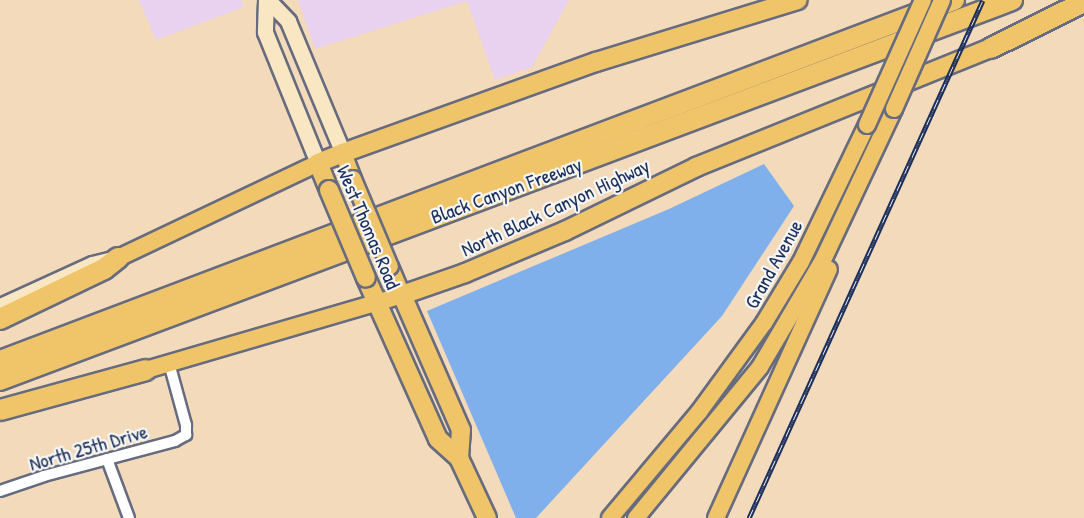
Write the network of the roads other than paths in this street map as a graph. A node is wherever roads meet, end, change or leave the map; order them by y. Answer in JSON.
{"nodes":[{"id":1,"x":267,"y":0,"type":"edge"},
{"id":2,"x":798,"y":0,"type":"edge"},
{"id":3,"x":921,"y":0,"type":"edge"},
{"id":4,"x":942,"y":0,"type":"edge"},
{"id":5,"x":954,"y":0,"type":"edge"},
{"id":6,"x":1012,"y":0,"type":"edge"},
{"id":7,"x":1084,"y":2,"type":"edge"},
{"id":8,"x":1084,"y":13,"type":"edge"},
{"id":9,"x":991,"y":48,"type":"junction"},
{"id":10,"x":343,"y":153,"type":"junction"},
{"id":11,"x":318,"y":163,"type":"junction"},
{"id":12,"x":867,"y":170,"type":"junction"},
{"id":13,"x":118,"y":258,"type":"junction"},
{"id":14,"x":402,"y":295,"type":"junction"},
{"id":15,"x":377,"y":303,"type":"junction"},
{"id":16,"x":0,"y":306,"type":"edge"},
{"id":17,"x":0,"y":319,"type":"edge"},
{"id":18,"x":0,"y":349,"type":"edge"},
{"id":19,"x":0,"y":361,"type":"edge"},
{"id":20,"x":169,"y":363,"type":"junction"},
{"id":21,"x":146,"y":370,"type":"junction"},
{"id":22,"x":0,"y":380,"type":"edge"},
{"id":23,"x":0,"y":410,"type":"edge"},
{"id":24,"x":0,"y":420,"type":"edge"},
{"id":25,"x":459,"y":458,"type":"junction"},
{"id":26,"x":107,"y":459,"type":"junction"},
{"id":27,"x":0,"y":491,"type":"edge"},
{"id":28,"x":483,"y":517,"type":"edge"},
{"id":29,"x":129,"y":518,"type":"edge"},
{"id":30,"x":610,"y":518,"type":"edge"},
{"id":31,"x":636,"y":518,"type":"edge"},
{"id":32,"x":716,"y":518,"type":"edge"}],
"edges":[{"from":1,"to":10,"type":"main road","name":"West Thomas Road"},
{"from":1,"to":11,"type":"main road","name":"West Thomas Road"},
{"from":2,"to":10,"type":"highway"},
{"from":3,"to":18,"type":"highway","name":"Black Canyon Freeway"},
{"from":3,"to":30,"type":"main road","name":"Grand Avenue","bridge":true},
{"from":4,"to":12,"type":"main road","name":"Grand Avenue","bridge":true},
{"from":5,"to":19,"type":"highway"},
{"from":6,"to":22,"type":"highway","name":"Black Canyon Freeway"},
{"from":7,"to":9,"type":"highway"},
{"from":8,"to":9,"type":"main road","name":"North Black Canyon Highway"},
{"from":9,"to":14,"type":"highway","name":"North Black Canyon Highway"},
{"from":10,"to":11,"type":"highway"},
{"from":10,"to":14,"type":"main road","name":"West Thomas Road","bridge":true},
{"from":11,"to":13,"type":"main road"},
{"from":11,"to":15,"type":"highway","name":"West Thomas Road","bridge":true},
{"from":12,"to":31,"type":"main road","name":"Grand Avenue"},
{"from":12,"to":32,"type":"main road"},
{"from":13,"to":16,"type":"main road"},
{"from":13,"to":17,"type":"highway"},
{"from":14,"to":15,"type":"main road","name":"North Black Canyon Highway"},
{"from":14,"to":25,"type":"highway","name":"West Thomas Road"},
{"from":15,"to":20,"type":"main road","name":"North Black Canyon Highway"},
{"from":15,"to":25,"type":"highway","name":"West Thomas Road"},
{"from":20,"to":21,"type":"main road","name":"North Black Canyon Highway"},
{"from":20,"to":26,"type":"street","name":"North 25th Drive"},
{"from":21,"to":23,"type":"highway"},
{"from":21,"to":24,"type":"main road","name":"North Black Canyon Highway"},
{"from":25,"to":28,"type":"highway","name":"West Thomas Road"},
{"from":26,"to":27,"type":"street","name":"North 25th Drive"},
{"from":26,"to":29,"type":"street"}]}
